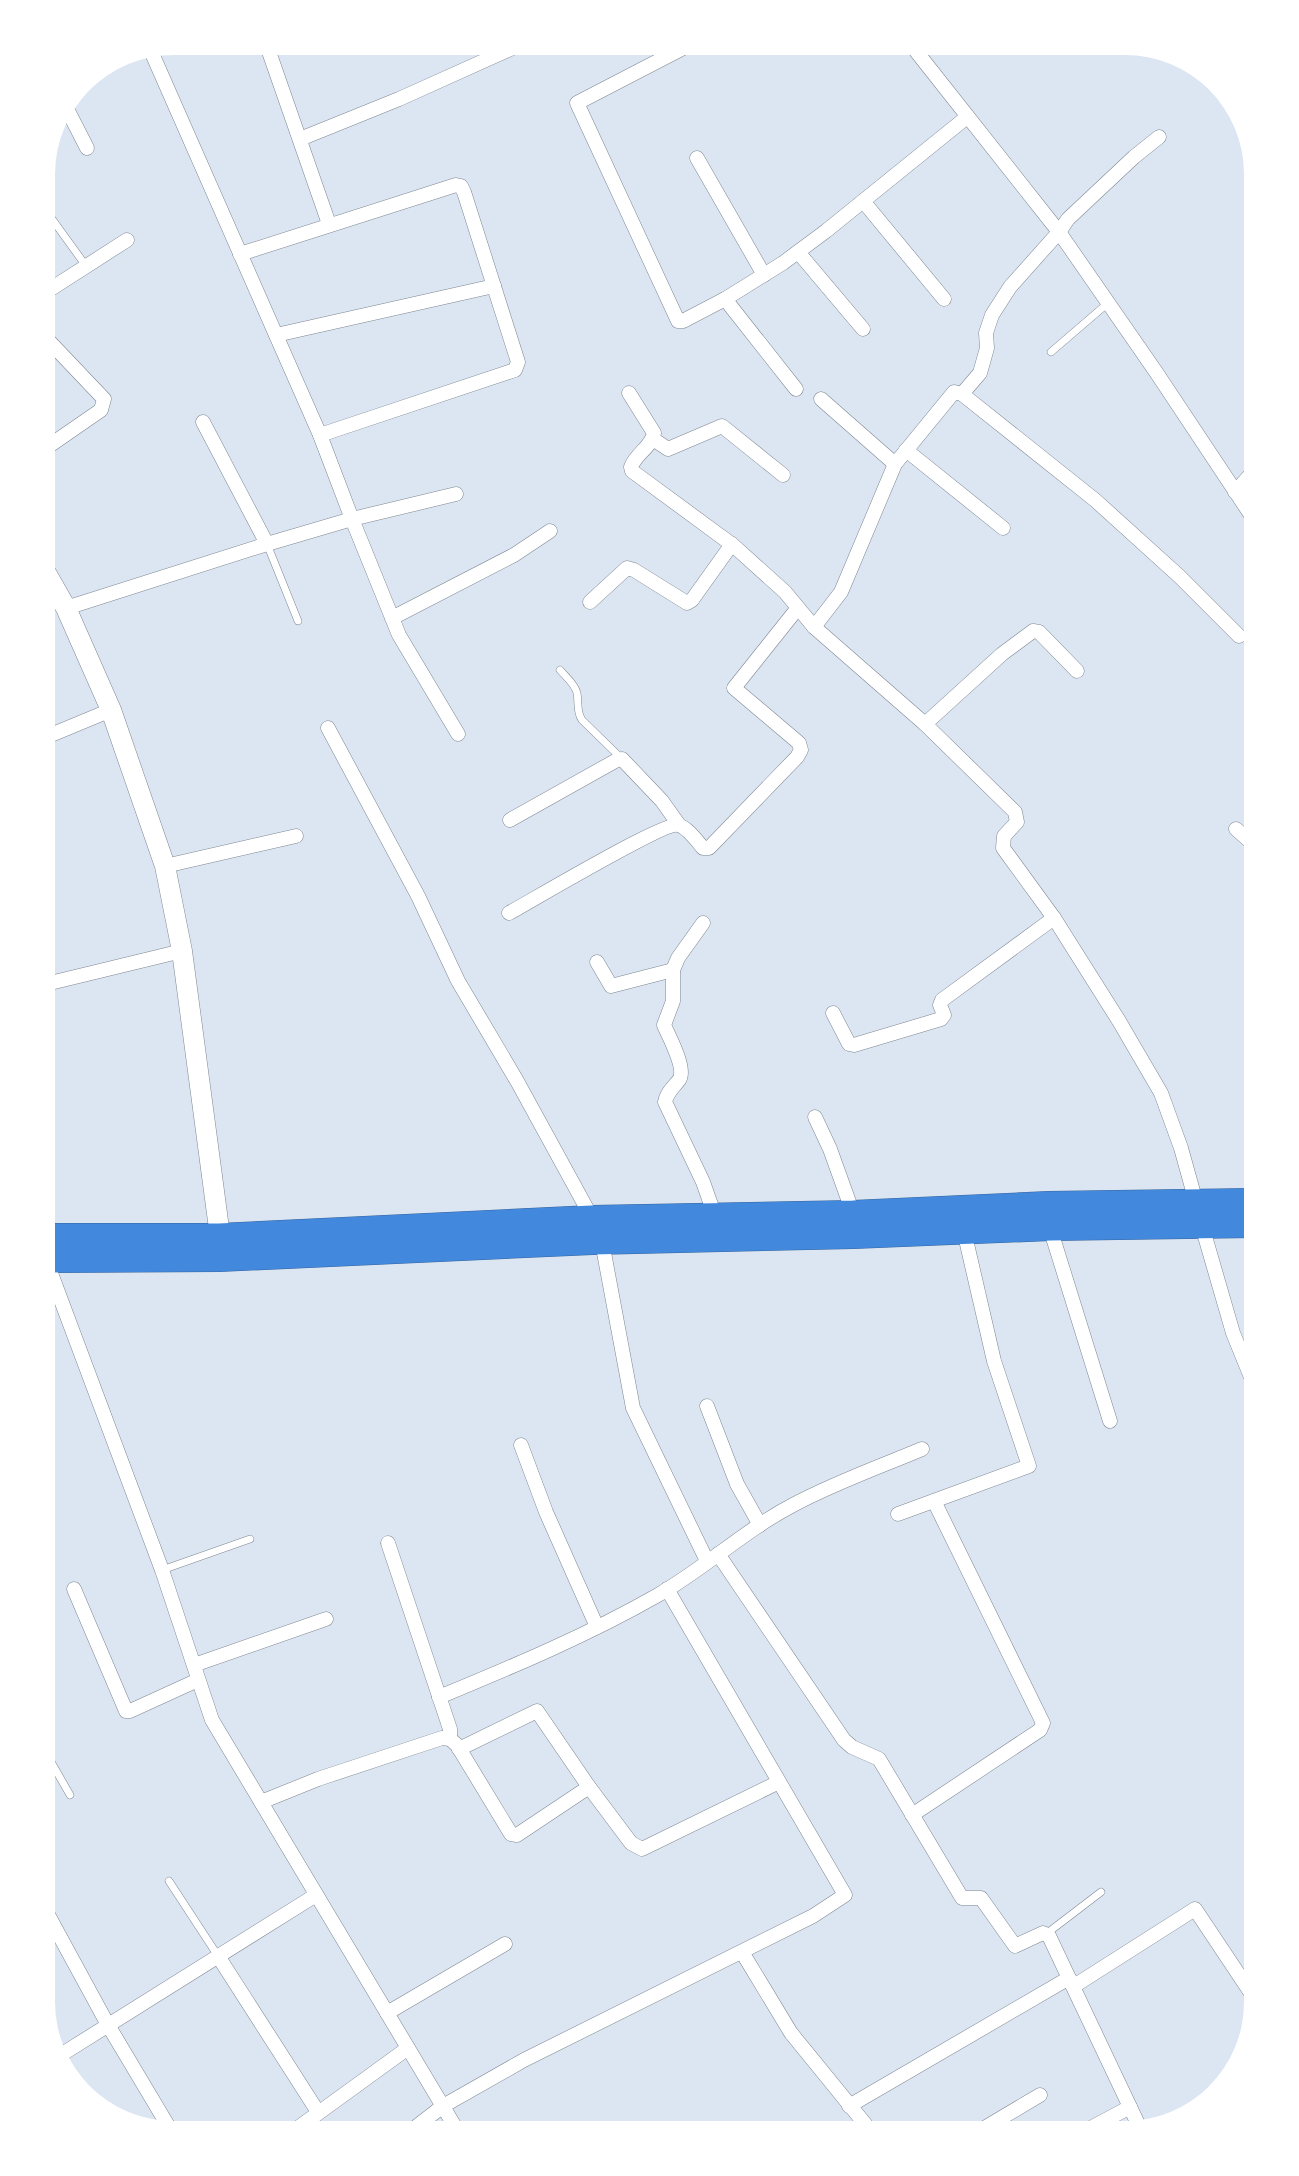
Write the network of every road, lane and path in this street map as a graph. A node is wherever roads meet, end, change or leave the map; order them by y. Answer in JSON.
{"nodes":[{"id":1,"x":270,"y":55,"type":"edge"},
{"id":2,"x":497,"y":55,"type":"edge"},
{"id":3,"x":667,"y":55,"type":"edge"},
{"id":4,"x":919,"y":55,"type":"edge"},
{"id":5,"x":153,"y":57,"type":"edge"},
{"id":6,"x":70,"y":116,"type":"edge"},
{"id":7,"x":967,"y":117,"type":"junction"},
{"id":8,"x":1159,"y":137,"type":"dead end"},
{"id":9,"x":300,"y":139,"type":"junction"},
{"id":10,"x":87,"y":148,"type":"dead end"},
{"id":11,"x":697,"y":158,"type":"dead end"},
{"id":12,"x":863,"y":201,"type":"junction"},
{"id":13,"x":55,"y":224,"type":"edge"},
{"id":14,"x":329,"y":224,"type":"junction"},
{"id":15,"x":1059,"y":232,"type":"junction"},
{"id":16,"x":127,"y":240,"type":"dead end"},
{"id":17,"x":798,"y":252,"type":"junction"},
{"id":18,"x":240,"y":254,"type":"junction"},
{"id":19,"x":86,"y":266,"type":"junction"},
{"id":20,"x":764,"y":275,"type":"junction"},
{"id":21,"x":55,"y":286,"type":"edge"},
{"id":22,"x":494,"y":286,"type":"junction"},
{"id":23,"x":944,"y":299,"type":"dead end"},
{"id":24,"x":725,"y":300,"type":"junction"},
{"id":25,"x":1108,"y":303,"type":"junction"},
{"id":26,"x":863,"y":329,"type":"dead end"},
{"id":27,"x":276,"y":335,"type":"junction"},
{"id":28,"x":55,"y":347,"type":"edge"},
{"id":29,"x":1051,"y":352,"type":"dead end"},
{"id":30,"x":796,"y":389,"type":"dead end"},
{"id":31,"x":629,"y":393,"type":"dead end"},
{"id":32,"x":962,"y":394,"type":"junction"},
{"id":33,"x":821,"y":399,"type":"dead end"},
{"id":34,"x":204,"y":422,"type":"dead end"},
{"id":35,"x":320,"y":435,"type":"junction"},
{"id":36,"x":653,"y":439,"type":"junction"},
{"id":37,"x":55,"y":442,"type":"edge"},
{"id":38,"x":906,"y":450,"type":"junction"},
{"id":39,"x":895,"y":464,"type":"junction"},
{"id":40,"x":783,"y":474,"type":"dead end"},
{"id":41,"x":1244,"y":482,"type":"edge"},
{"id":42,"x":1235,"y":492,"type":"junction"},
{"id":43,"x":456,"y":494,"type":"dead end"},
{"id":44,"x":1244,"y":505,"type":"edge"},
{"id":45,"x":352,"y":519,"type":"junction"},
{"id":46,"x":1003,"y":528,"type":"dead end"},
{"id":47,"x":550,"y":530,"type":"dead end"},
{"id":48,"x":267,"y":544,"type":"junction"},
{"id":49,"x":732,"y":544,"type":"junction"},
{"id":50,"x":55,"y":591,"type":"edge"},
{"id":51,"x":590,"y":602,"type":"dead end"},
{"id":52,"x":66,"y":608,"type":"junction"},
{"id":53,"x":797,"y":609,"type":"junction"},
{"id":54,"x":392,"y":618,"type":"junction"},
{"id":55,"x":298,"y":620,"type":"dead end"},
{"id":56,"x":814,"y":627,"type":"junction"},
{"id":57,"x":1240,"y":636,"type":"dead end"},
{"id":58,"x":560,"y":670,"type":"dead end"},
{"id":59,"x":1076,"y":671,"type":"dead end"},
{"id":60,"x":111,"y":710,"type":"junction"},
{"id":61,"x":925,"y":724,"type":"junction"},
{"id":62,"x":328,"y":728,"type":"dead end"},
{"id":63,"x":55,"y":734,"type":"edge"},
{"id":64,"x":458,"y":734,"type":"dead end"},
{"id":65,"x":622,"y":759,"type":"junction"},
{"id":66,"x":510,"y":820,"type":"dead end"},
{"id":67,"x":679,"y":825,"type":"junction"},
{"id":68,"x":1236,"y":829,"type":"dead end"},
{"id":69,"x":296,"y":836,"type":"dead end"},
{"id":70,"x":1244,"y":836,"type":"edge"},
{"id":71,"x":165,"y":866,"type":"junction"},
{"id":72,"x":509,"y":913,"type":"dead end"},
{"id":73,"x":1054,"y":918,"type":"junction"},
{"id":74,"x":703,"y":923,"type":"dead end"},
{"id":75,"x":182,"y":951,"type":"junction"},
{"id":76,"x":597,"y":962,"type":"dead end"},
{"id":77,"x":673,"y":970,"type":"junction"},
{"id":78,"x":55,"y":982,"type":"edge"},
{"id":79,"x":832,"y":1013,"type":"dead end"},
{"id":80,"x":815,"y":1117,"type":"dead end"},
{"id":81,"x":1244,"y":1201,"type":"edge"},
{"id":82,"x":1196,"y":1202,"type":"junction"},
{"id":83,"x":853,"y":1213,"type":"junction"},
{"id":84,"x":715,"y":1216,"type":"junction"},
{"id":85,"x":592,"y":1218,"type":"junction"},
{"id":86,"x":1244,"y":1225,"type":"edge"},
{"id":87,"x":1202,"y":1226,"type":"junction"},
{"id":88,"x":1050,"y":1228,"type":"junction"},
{"id":89,"x":964,"y":1231,"type":"junction"},
{"id":90,"x":55,"y":1237,"type":"edge"},
{"id":91,"x":602,"y":1242,"type":"junction"},
{"id":92,"x":221,"y":1247,"type":"junction"},
{"id":93,"x":55,"y":1259,"type":"edge"},
{"id":94,"x":55,"y":1284,"type":"edge"},
{"id":95,"x":1244,"y":1360,"type":"edge"},
{"id":96,"x":707,"y":1406,"type":"dead end"},
{"id":97,"x":1110,"y":1421,"type":"dead end"},
{"id":98,"x":521,"y":1446,"type":"dead end"},
{"id":99,"x":922,"y":1449,"type":"dead end"},
{"id":100,"x":934,"y":1501,"type":"junction"},
{"id":101,"x":898,"y":1514,"type":"dead end"},
{"id":102,"x":760,"y":1525,"type":"junction"},
{"id":103,"x":250,"y":1539,"type":"dead end"},
{"id":104,"x":388,"y":1543,"type":"dead end"},
{"id":105,"x":713,"y":1557,"type":"junction"},
{"id":106,"x":162,"y":1570,"type":"junction"},
{"id":107,"x":74,"y":1589,"type":"dead end"},
{"id":108,"x":667,"y":1589,"type":"junction"},
{"id":109,"x":326,"y":1619,"type":"dead end"},
{"id":110,"x":597,"y":1627,"type":"junction"},
{"id":111,"x":194,"y":1665,"type":"junction"},
{"id":112,"x":198,"y":1680,"type":"junction"},
{"id":113,"x":439,"y":1697,"type":"junction"},
{"id":114,"x":454,"y":1744,"type":"junction"},
{"id":115,"x":55,"y":1769,"type":"edge"},
{"id":116,"x":779,"y":1782,"type":"junction"},
{"id":117,"x":588,"y":1787,"type":"junction"},
{"id":118,"x":70,"y":1795,"type":"dead end"},
{"id":119,"x":261,"y":1802,"type":"junction"},
{"id":120,"x":912,"y":1815,"type":"junction"},
{"id":121,"x":169,"y":1880,"type":"dead end"},
{"id":122,"x":1101,"y":1892,"type":"dead end"},
{"id":123,"x":316,"y":1894,"type":"junction"},
{"id":124,"x":55,"y":1927,"type":"edge"},
{"id":125,"x":1046,"y":1934,"type":"junction"},
{"id":126,"x":505,"y":1944,"type":"dead end"},
{"id":127,"x":742,"y":1952,"type":"junction"},
{"id":128,"x":218,"y":1956,"type":"junction"},
{"id":129,"x":1072,"y":1982,"type":"junction"},
{"id":130,"x":1244,"y":1982,"type":"edge"},
{"id":131,"x":387,"y":2013,"type":"junction"},
{"id":132,"x":108,"y":2024,"type":"junction"},
{"id":133,"x":408,"y":2048,"type":"junction"},
{"id":134,"x":66,"y":2052,"type":"edge"},
{"id":135,"x":1040,"y":2095,"type":"dead end"},
{"id":136,"x":443,"y":2106,"type":"junction"},
{"id":137,"x":850,"y":2106,"type":"junction"},
{"id":138,"x":1130,"y":2106,"type":"junction"},
{"id":139,"x":318,"y":2112,"type":"junction"},
{"id":140,"x":1136,"y":2120,"type":"edge"},
{"id":141,"x":165,"y":2121,"type":"edge"},
{"id":142,"x":306,"y":2121,"type":"edge"},
{"id":143,"x":424,"y":2121,"type":"edge"},
{"id":144,"x":451,"y":2121,"type":"edge"},
{"id":145,"x":862,"y":2121,"type":"edge"},
{"id":146,"x":996,"y":2121,"type":"edge"},
{"id":147,"x":1103,"y":2121,"type":"edge"}],
"edges":[{"from":1,"to":9,"type":"street"},
{"from":2,"to":9,"type":"street"},
{"from":3,"to":24,"type":"street"},
{"from":4,"to":7,"type":"street"},
{"from":5,"to":18,"type":"street"},
{"from":6,"to":10,"type":"street"},
{"from":7,"to":12,"type":"street"},
{"from":7,"to":15,"type":"street"},
{"from":8,"to":15,"type":"street"},
{"from":9,"to":14,"type":"street"},
{"from":11,"to":20,"type":"street"},
{"from":12,"to":17,"type":"street"},
{"from":12,"to":23,"type":"street"},
{"from":13,"to":19,"type":"lane"},
{"from":14,"to":18,"type":"street"},
{"from":14,"to":22,"type":"street"},
{"from":15,"to":25,"type":"street"},
{"from":15,"to":32,"type":"street"},
{"from":16,"to":19,"type":"street"},
{"from":17,"to":20,"type":"street"},
{"from":17,"to":26,"type":"street"},
{"from":18,"to":27,"type":"street"},
{"from":19,"to":21,"type":"street"},
{"from":20,"to":24,"type":"street"},
{"from":22,"to":27,"type":"street"},
{"from":22,"to":35,"type":"street"},
{"from":24,"to":30,"type":"street"},
{"from":25,"to":29,"type":"lane"},
{"from":25,"to":42,"type":"street"},
{"from":27,"to":35,"type":"street"},
{"from":28,"to":37,"type":"street"},
{"from":31,"to":36,"type":"street"},
{"from":32,"to":38,"type":"street"},
{"from":32,"to":57,"type":"street"},
{"from":33,"to":39,"type":"street"},
{"from":34,"to":48,"type":"street"},
{"from":35,"to":45,"type":"street"},
{"from":36,"to":40,"type":"street"},
{"from":36,"to":49,"type":"street"},
{"from":38,"to":39,"type":"street"},
{"from":38,"to":46,"type":"street"},
{"from":39,"to":56,"type":"street"},
{"from":41,"to":42,"type":"street"},
{"from":42,"to":44,"type":"street"},
{"from":43,"to":45,"type":"street"},
{"from":45,"to":48,"type":"street"},
{"from":45,"to":54,"type":"street"},
{"from":47,"to":54,"type":"street"},
{"from":48,"to":52,"type":"street"},
{"from":48,"to":55,"type":"lane"},
{"from":49,"to":51,"type":"street"},
{"from":49,"to":53,"type":"street"},
{"from":50,"to":52,"type":"street"},
{"from":52,"to":60,"type":"street"},
{"from":53,"to":56,"type":"street"},
{"from":53,"to":67,"type":"street"},
{"from":54,"to":64,"type":"street"},
{"from":56,"to":61,"type":"street"},
{"from":58,"to":65,"type":"lane"},
{"from":59,"to":61,"type":"street"},
{"from":60,"to":63,"type":"street"},
{"from":60,"to":71,"type":"street"},
{"from":61,"to":73,"type":"street"},
{"from":62,"to":85,"type":"street"},
{"from":65,"to":66,"type":"street"},
{"from":65,"to":67,"type":"street"},
{"from":67,"to":72,"type":"street"},
{"from":68,"to":70,"type":"street"},
{"from":69,"to":71,"type":"street"},
{"from":71,"to":75,"type":"street"},
{"from":73,"to":79,"type":"street"},
{"from":73,"to":82,"type":"street"},
{"from":74,"to":77,"type":"street"},
{"from":75,"to":78,"type":"street"},
{"from":75,"to":92,"type":"street"},
{"from":76,"to":77,"type":"street"},
{"from":77,"to":84,"type":"street"},
{"from":80,"to":83,"type":"street"},
{"from":81,"to":82,"type":"highway"},
{"from":82,"to":83,"type":"highway"},
{"from":83,"to":84,"type":"highway"},
{"from":84,"to":85,"type":"highway"},
{"from":85,"to":92,"type":"highway"},
{"from":86,"to":87,"type":"highway"},
{"from":87,"to":88,"type":"highway"},
{"from":87,"to":95,"type":"street"},
{"from":88,"to":89,"type":"highway"},
{"from":88,"to":97,"type":"street"},
{"from":89,"to":91,"type":"highway"},
{"from":89,"to":100,"type":"street"},
{"from":90,"to":92,"type":"highway"},
{"from":91,"to":92,"type":"highway"},
{"from":91,"to":105,"type":"street"},
{"from":92,"to":93,"type":"highway"},
{"from":94,"to":106,"type":"street"},
{"from":96,"to":102,"type":"street"},
{"from":98,"to":110,"type":"street"},
{"from":99,"to":102,"type":"street"},
{"from":100,"to":101,"type":"street"},
{"from":100,"to":120,"type":"street"},
{"from":102,"to":105,"type":"street"},
{"from":103,"to":106,"type":"lane"},
{"from":104,"to":113,"type":"street"},
{"from":105,"to":108,"type":"street"},
{"from":105,"to":120,"type":"street"},
{"from":106,"to":111,"type":"street"},
{"from":107,"to":112,"type":"street"},
{"from":108,"to":110,"type":"street"},
{"from":108,"to":116,"type":"street"},
{"from":109,"to":111,"type":"street"},
{"from":110,"to":113,"type":"street"},
{"from":111,"to":112,"type":"street"},
{"from":112,"to":119,"type":"street"},
{"from":113,"to":114,"type":"street"},
{"from":114,"to":117,"type":"street"},
{"from":114,"to":117,"type":"street"},
{"from":114,"to":119,"type":"street"},
{"from":115,"to":118,"type":"lane"},
{"from":116,"to":117,"type":"street"},
{"from":116,"to":127,"type":"street"},
{"from":119,"to":123,"type":"street"},
{"from":120,"to":125,"type":"street"},
{"from":121,"to":128,"type":"lane"},
{"from":122,"to":125,"type":"lane"},
{"from":123,"to":128,"type":"street"},
{"from":123,"to":131,"type":"street"},
{"from":124,"to":132,"type":"street"},
{"from":125,"to":129,"type":"street"},
{"from":126,"to":131,"type":"street"},
{"from":127,"to":136,"type":"street"},
{"from":127,"to":137,"type":"street"},
{"from":128,"to":132,"type":"street"},
{"from":128,"to":139,"type":"street"},
{"from":129,"to":130,"type":"street"},
{"from":129,"to":137,"type":"street"},
{"from":129,"to":138,"type":"street"},
{"from":131,"to":133,"type":"street"},
{"from":132,"to":134,"type":"street"},
{"from":132,"to":141,"type":"street"},
{"from":133,"to":136,"type":"street"},
{"from":133,"to":139,"type":"street"},
{"from":135,"to":146,"type":"street"},
{"from":136,"to":143,"type":"street"},
{"from":136,"to":144,"type":"street"},
{"from":137,"to":145,"type":"street"},
{"from":138,"to":140,"type":"street"},
{"from":138,"to":147,"type":"street"},
{"from":139,"to":142,"type":"street"}]}
